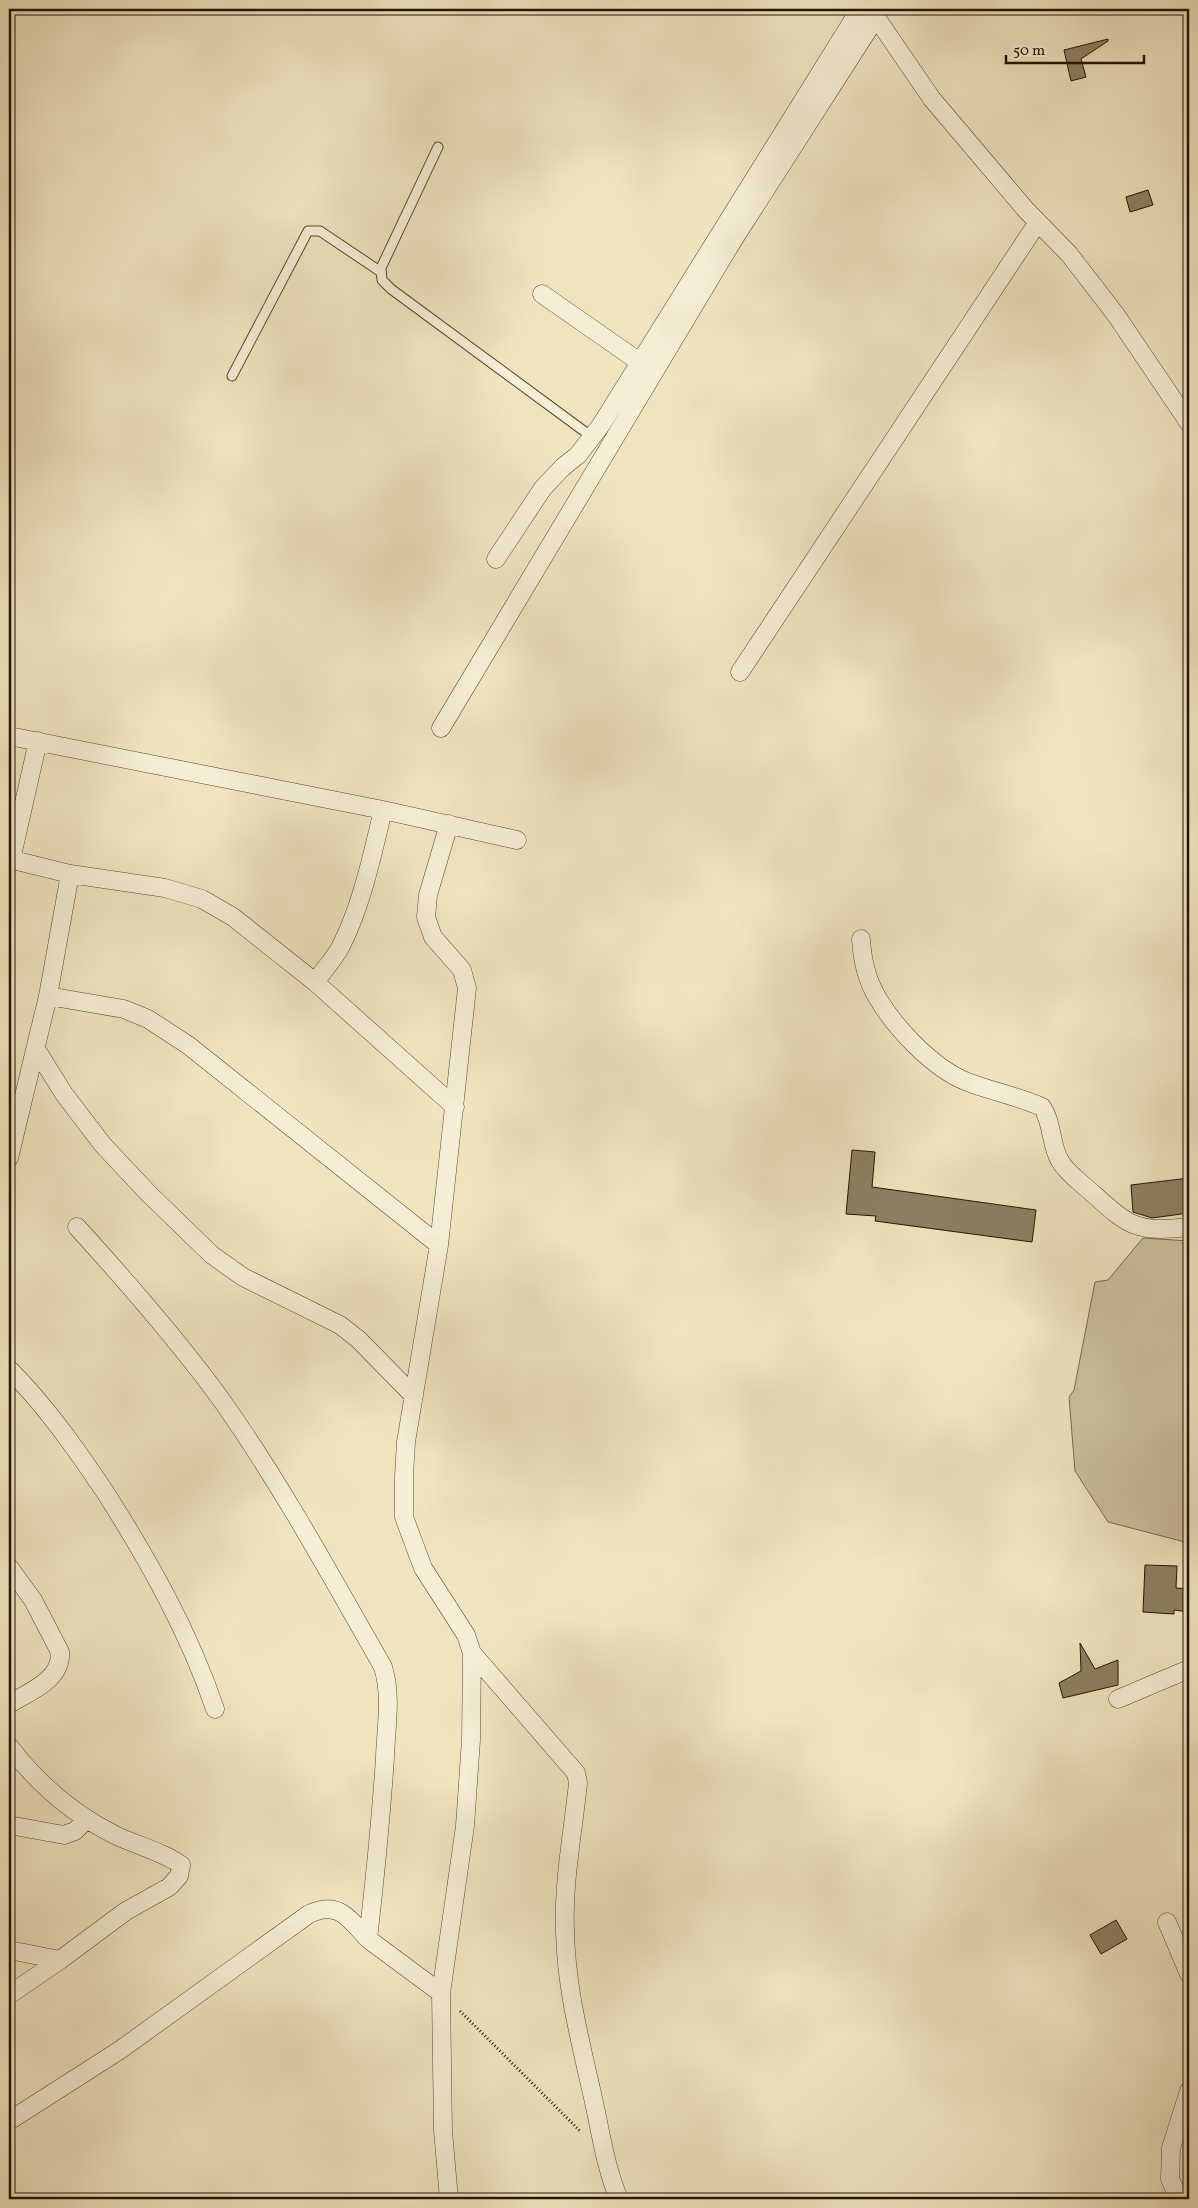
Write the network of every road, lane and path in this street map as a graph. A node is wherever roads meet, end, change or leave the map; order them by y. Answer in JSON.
{"nodes":[{"id":1,"x":860,"y":9,"type":"edge"},
{"id":2,"x":873,"y":14,"type":"edge"},
{"id":3,"x":438,"y":147,"type":"dead end"},
{"id":4,"x":1038,"y":222,"type":"junction"},
{"id":5,"x":381,"y":272,"type":"junction"},
{"id":6,"x":542,"y":294,"type":"dead end"},
{"id":7,"x":641,"y":363,"type":"junction"},
{"id":8,"x":232,"y":376,"type":"dead end"},
{"id":9,"x":1189,"y":423,"type":"edge"},
{"id":10,"x":592,"y":437,"type":"junction"},
{"id":11,"x":496,"y":559,"type":"dead end"},
{"id":12,"x":740,"y":672,"type":"dead end"},
{"id":13,"x":441,"y":728,"type":"dead end"},
{"id":14,"x":9,"y":736,"type":"edge"},
{"id":15,"x":38,"y":741,"type":"junction"},
{"id":16,"x":382,"y":810,"type":"junction"},
{"id":17,"x":449,"y":824,"type":"junction"},
{"id":18,"x":518,"y":840,"type":"dead end"},
{"id":19,"x":10,"y":859,"type":"edge"},
{"id":20,"x":70,"y":874,"type":"junction"},
{"id":21,"x":861,"y":939,"type":"dead end"},
{"id":22,"x":315,"y":982,"type":"junction"},
{"id":23,"x":48,"y":996,"type":"junction"},
{"id":24,"x":36,"y":1049,"type":"junction"},
{"id":25,"x":455,"y":1108,"type":"junction"},
{"id":26,"x":9,"y":1158,"type":"edge"},
{"id":27,"x":77,"y":1227,"type":"dead end"},
{"id":28,"x":1189,"y":1227,"type":"edge"},
{"id":29,"x":439,"y":1245,"type":"junction"},
{"id":30,"x":9,"y":1369,"type":"edge"},
{"id":31,"x":414,"y":1396,"type":"junction"},
{"id":32,"x":9,"y":1566,"type":"edge"},
{"id":33,"x":472,"y":1653,"type":"junction"},
{"id":34,"x":1189,"y":1669,"type":"edge"},
{"id":35,"x":1118,"y":1699,"type":"dead end"},
{"id":36,"x":9,"y":1704,"type":"edge"},
{"id":37,"x":215,"y":1709,"type":"dead end"},
{"id":38,"x":9,"y":1746,"type":"edge"},
{"id":39,"x":87,"y":1819,"type":"junction"},
{"id":40,"x":9,"y":1825,"type":"edge"},
{"id":41,"x":1167,"y":1922,"type":"dead end"},
{"id":42,"x":368,"y":1939,"type":"junction"},
{"id":43,"x":9,"y":1950,"type":"edge"},
{"id":44,"x":60,"y":1960,"type":"junction"},
{"id":45,"x":1189,"y":1974,"type":"edge"},
{"id":46,"x":441,"y":1993,"type":"junction"},
{"id":47,"x":9,"y":1995,"type":"edge"},
{"id":48,"x":1189,"y":2092,"type":"edge"},
{"id":49,"x":9,"y":2121,"type":"edge"},
{"id":50,"x":587,"y":2139,"type":"dead end"},
{"id":51,"x":449,"y":2199,"type":"edge"},
{"id":52,"x":619,"y":2199,"type":"edge"},
{"id":53,"x":1179,"y":2199,"type":"edge"}],
"edges":[{"from":1,"to":7,"type":"street"},
{"from":2,"to":4,"type":"street"},
{"from":2,"to":13,"type":"street"},
{"from":3,"to":5,"type":"lane"},
{"from":4,"to":9,"type":"street"},
{"from":4,"to":12,"type":"street"},
{"from":5,"to":8,"type":"lane"},
{"from":5,"to":10,"type":"lane"},
{"from":6,"to":7,"type":"street"},
{"from":7,"to":10,"type":"street"},
{"from":10,"to":11,"type":"street"},
{"from":14,"to":15,"type":"street"},
{"from":15,"to":16,"type":"street"},
{"from":15,"to":19,"type":"street"},
{"from":16,"to":17,"type":"street"},
{"from":16,"to":22,"type":"street"},
{"from":17,"to":18,"type":"street"},
{"from":17,"to":25,"type":"street"},
{"from":19,"to":20,"type":"street"},
{"from":20,"to":22,"type":"street"},
{"from":20,"to":23,"type":"street"},
{"from":21,"to":28,"type":"street"},
{"from":22,"to":25,"type":"street"},
{"from":23,"to":24,"type":"street"},
{"from":23,"to":29,"type":"street"},
{"from":24,"to":26,"type":"street"},
{"from":24,"to":31,"type":"street"},
{"from":25,"to":29,"type":"street"},
{"from":27,"to":42,"type":"street"},
{"from":29,"to":31,"type":"street"},
{"from":30,"to":37,"type":"street"},
{"from":31,"to":33,"type":"street"},
{"from":32,"to":36,"type":"street"},
{"from":33,"to":46,"type":"street"},
{"from":33,"to":52,"type":"street"},
{"from":34,"to":35,"type":"street"},
{"from":38,"to":39,"type":"street"},
{"from":39,"to":40,"type":"street"},
{"from":39,"to":44,"type":"street"},
{"from":41,"to":45,"type":"street"},
{"from":42,"to":46,"type":"street"},
{"from":42,"to":49,"type":"street"},
{"from":43,"to":44,"type":"street"},
{"from":44,"to":47,"type":"street"},
{"from":46,"to":50,"type":"path"},
{"from":46,"to":51,"type":"street"},
{"from":48,"to":53,"type":"street"}]}
